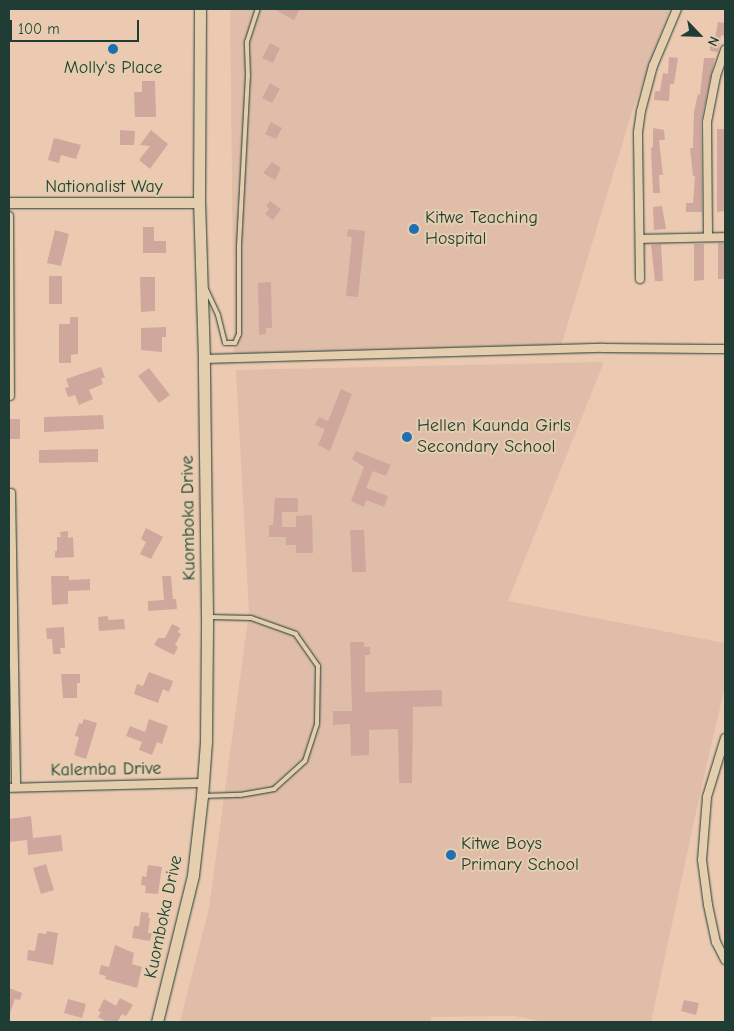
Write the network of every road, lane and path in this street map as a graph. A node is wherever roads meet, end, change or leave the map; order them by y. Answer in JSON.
{"nodes":[{"id":1,"x":200,"y":9,"type":"edge"},
{"id":2,"x":258,"y":9,"type":"edge"},
{"id":3,"x":677,"y":9,"type":"edge"},
{"id":4,"x":725,"y":50,"type":"edge"},
{"id":5,"x":9,"y":203,"type":"edge"},
{"id":6,"x":199,"y":203,"type":"junction"},
{"id":7,"x":9,"y":216,"type":"edge"},
{"id":8,"x":708,"y":236,"type":"junction"},
{"id":9,"x":725,"y":237,"type":"edge"},
{"id":10,"x":640,"y":239,"type":"junction"},
{"id":11,"x":640,"y":279,"type":"dead end"},
{"id":12,"x":202,"y":283,"type":"junction"},
{"id":13,"x":725,"y":349,"type":"edge"},
{"id":14,"x":204,"y":359,"type":"junction"},
{"id":15,"x":10,"y":396,"type":"edge"},
{"id":16,"x":11,"y":493,"type":"dead end"},
{"id":17,"x":207,"y":617,"type":"junction"},
{"id":18,"x":725,"y":738,"type":"edge"},
{"id":19,"x":204,"y":783,"type":"junction"},
{"id":20,"x":12,"y":788,"type":"edge"},
{"id":21,"x":202,"y":796,"type":"junction"},
{"id":22,"x":725,"y":960,"type":"edge"},
{"id":23,"x":157,"y":1022,"type":"edge"}],
"edges":[{"from":1,"to":6,"type":"main road","name":"Kuomboka Drive"},
{"from":2,"to":12,"type":"lane"},
{"from":3,"to":10,"type":"street"},
{"from":4,"to":8,"type":"street"},
{"from":5,"to":6,"type":"street","name":"Nationalist Way"},
{"from":6,"to":12,"type":"main road","name":"Kuomboka Drive"},
{"from":7,"to":15,"type":"street"},
{"from":8,"to":9,"type":"street"},
{"from":8,"to":10,"type":"street"},
{"from":10,"to":11,"type":"street"},
{"from":12,"to":14,"type":"main road","name":"Kuomboka Drive"},
{"from":13,"to":14,"type":"street"},
{"from":14,"to":17,"type":"main road","name":"Kuomboka Drive"},
{"from":16,"to":20,"type":"street"},
{"from":17,"to":19,"type":"main road","name":"Kuomboka Drive"},
{"from":17,"to":21,"type":"lane"},
{"from":18,"to":22,"type":"street"},
{"from":19,"to":20,"type":"street","name":"Kalemba Drive"},
{"from":19,"to":21,"type":"main road","name":"Kuomboka Drive"},
{"from":21,"to":23,"type":"main road","name":"Kuomboka Drive"}]}
